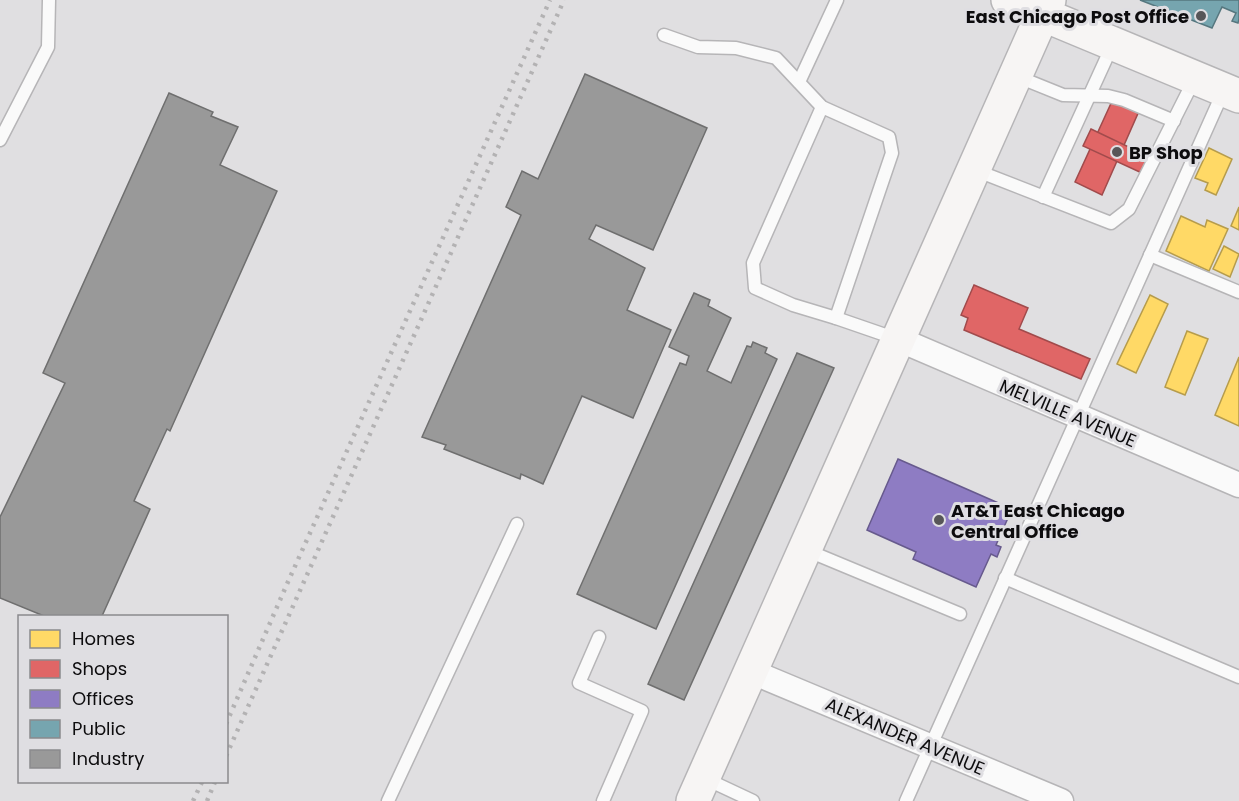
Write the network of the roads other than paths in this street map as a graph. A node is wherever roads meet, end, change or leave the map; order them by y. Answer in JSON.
{"nodes":[{"id":1,"x":49,"y":0,"type":"edge"},
{"id":2,"x":837,"y":0,"type":"edge"},
{"id":3,"x":1008,"y":0,"type":"edge"},
{"id":4,"x":1046,"y":7,"type":"edge"},
{"id":5,"x":664,"y":35,"type":"dead end"},
{"id":6,"x":1113,"y":44,"type":"junction"},
{"id":7,"x":1015,"y":75,"type":"junction"},
{"id":8,"x":799,"y":82,"type":"junction"},
{"id":9,"x":1219,"y":88,"type":"edge"},
{"id":10,"x":1088,"y":97,"type":"junction"},
{"id":11,"x":822,"y":107,"type":"junction"},
{"id":12,"x":1174,"y":121,"type":"junction"},
{"id":13,"x":0,"y":140,"type":"edge"},
{"id":14,"x":974,"y":169,"type":"junction"},
{"id":15,"x":1043,"y":197,"type":"junction"},
{"id":16,"x":1150,"y":255,"type":"junction"},
{"id":17,"x":1239,"y":292,"type":"edge"},
{"id":18,"x":836,"y":318,"type":"junction"},
{"id":19,"x":898,"y":339,"type":"junction"},
{"id":20,"x":1077,"y":417,"type":"junction"},
{"id":21,"x":1239,"y":485,"type":"edge"},
{"id":22,"x":517,"y":524,"type":"dead end"},
{"id":23,"x":804,"y":549,"type":"junction"},
{"id":24,"x":1005,"y":578,"type":"junction"},
{"id":25,"x":960,"y":614,"type":"dead end"},
{"id":26,"x":599,"y":638,"type":"dead end"},
{"id":27,"x":750,"y":671,"type":"junction"},
{"id":28,"x":1239,"y":677,"type":"edge"},
{"id":29,"x":930,"y":746,"type":"junction"},
{"id":30,"x":698,"y":789,"type":"edge"},
{"id":31,"x":388,"y":801,"type":"edge"},
{"id":32,"x":603,"y":801,"type":"edge"},
{"id":33,"x":753,"y":801,"type":"edge"},
{"id":34,"x":906,"y":801,"type":"edge"},
{"id":35,"x":1061,"y":801,"type":"edge"}],
"edges":[{"from":1,"to":13,"type":"lane"},
{"from":2,"to":8,"type":"lane"},
{"from":3,"to":4,"type":"main road"},
{"from":4,"to":6,"type":"main road"},
{"from":4,"to":7,"type":"main road"},
{"from":5,"to":8,"type":"lane"},
{"from":6,"to":9,"type":"main road"},
{"from":6,"to":10,"type":"lane"},
{"from":7,"to":10,"type":"lane"},
{"from":7,"to":14,"type":"main road"},
{"from":8,"to":11,"type":"lane"},
{"from":9,"to":12,"type":"lane"},
{"from":9,"to":16,"type":"lane"},
{"from":10,"to":12,"type":"lane"},
{"from":10,"to":15,"type":"lane"},
{"from":11,"to":18,"type":"lane"},
{"from":11,"to":18,"type":"lane"},
{"from":12,"to":15,"type":"lane"},
{"from":14,"to":15,"type":"lane"},
{"from":14,"to":19,"type":"main road"},
{"from":16,"to":17,"type":"lane"},
{"from":16,"to":20,"type":"lane"},
{"from":18,"to":19,"type":"lane"},
{"from":19,"to":20,"type":"street","name":"MELVILLE AVENUE"},
{"from":19,"to":23,"type":"main road"},
{"from":20,"to":21,"type":"street","name":"MELVILLE AVENUE"},
{"from":20,"to":24,"type":"lane"},
{"from":22,"to":31,"type":"lane"},
{"from":23,"to":25,"type":"lane"},
{"from":23,"to":27,"type":"main road"},
{"from":24,"to":28,"type":"lane"},
{"from":24,"to":29,"type":"lane"},
{"from":26,"to":32,"type":"lane"},
{"from":27,"to":29,"type":"street","name":"ALEXANDER AVENUE"},
{"from":27,"to":30,"type":"main road"},
{"from":29,"to":34,"type":"lane"},
{"from":29,"to":35,"type":"street","name":"ALEXANDER AVENUE"},
{"from":30,"to":33,"type":"lane"}]}
